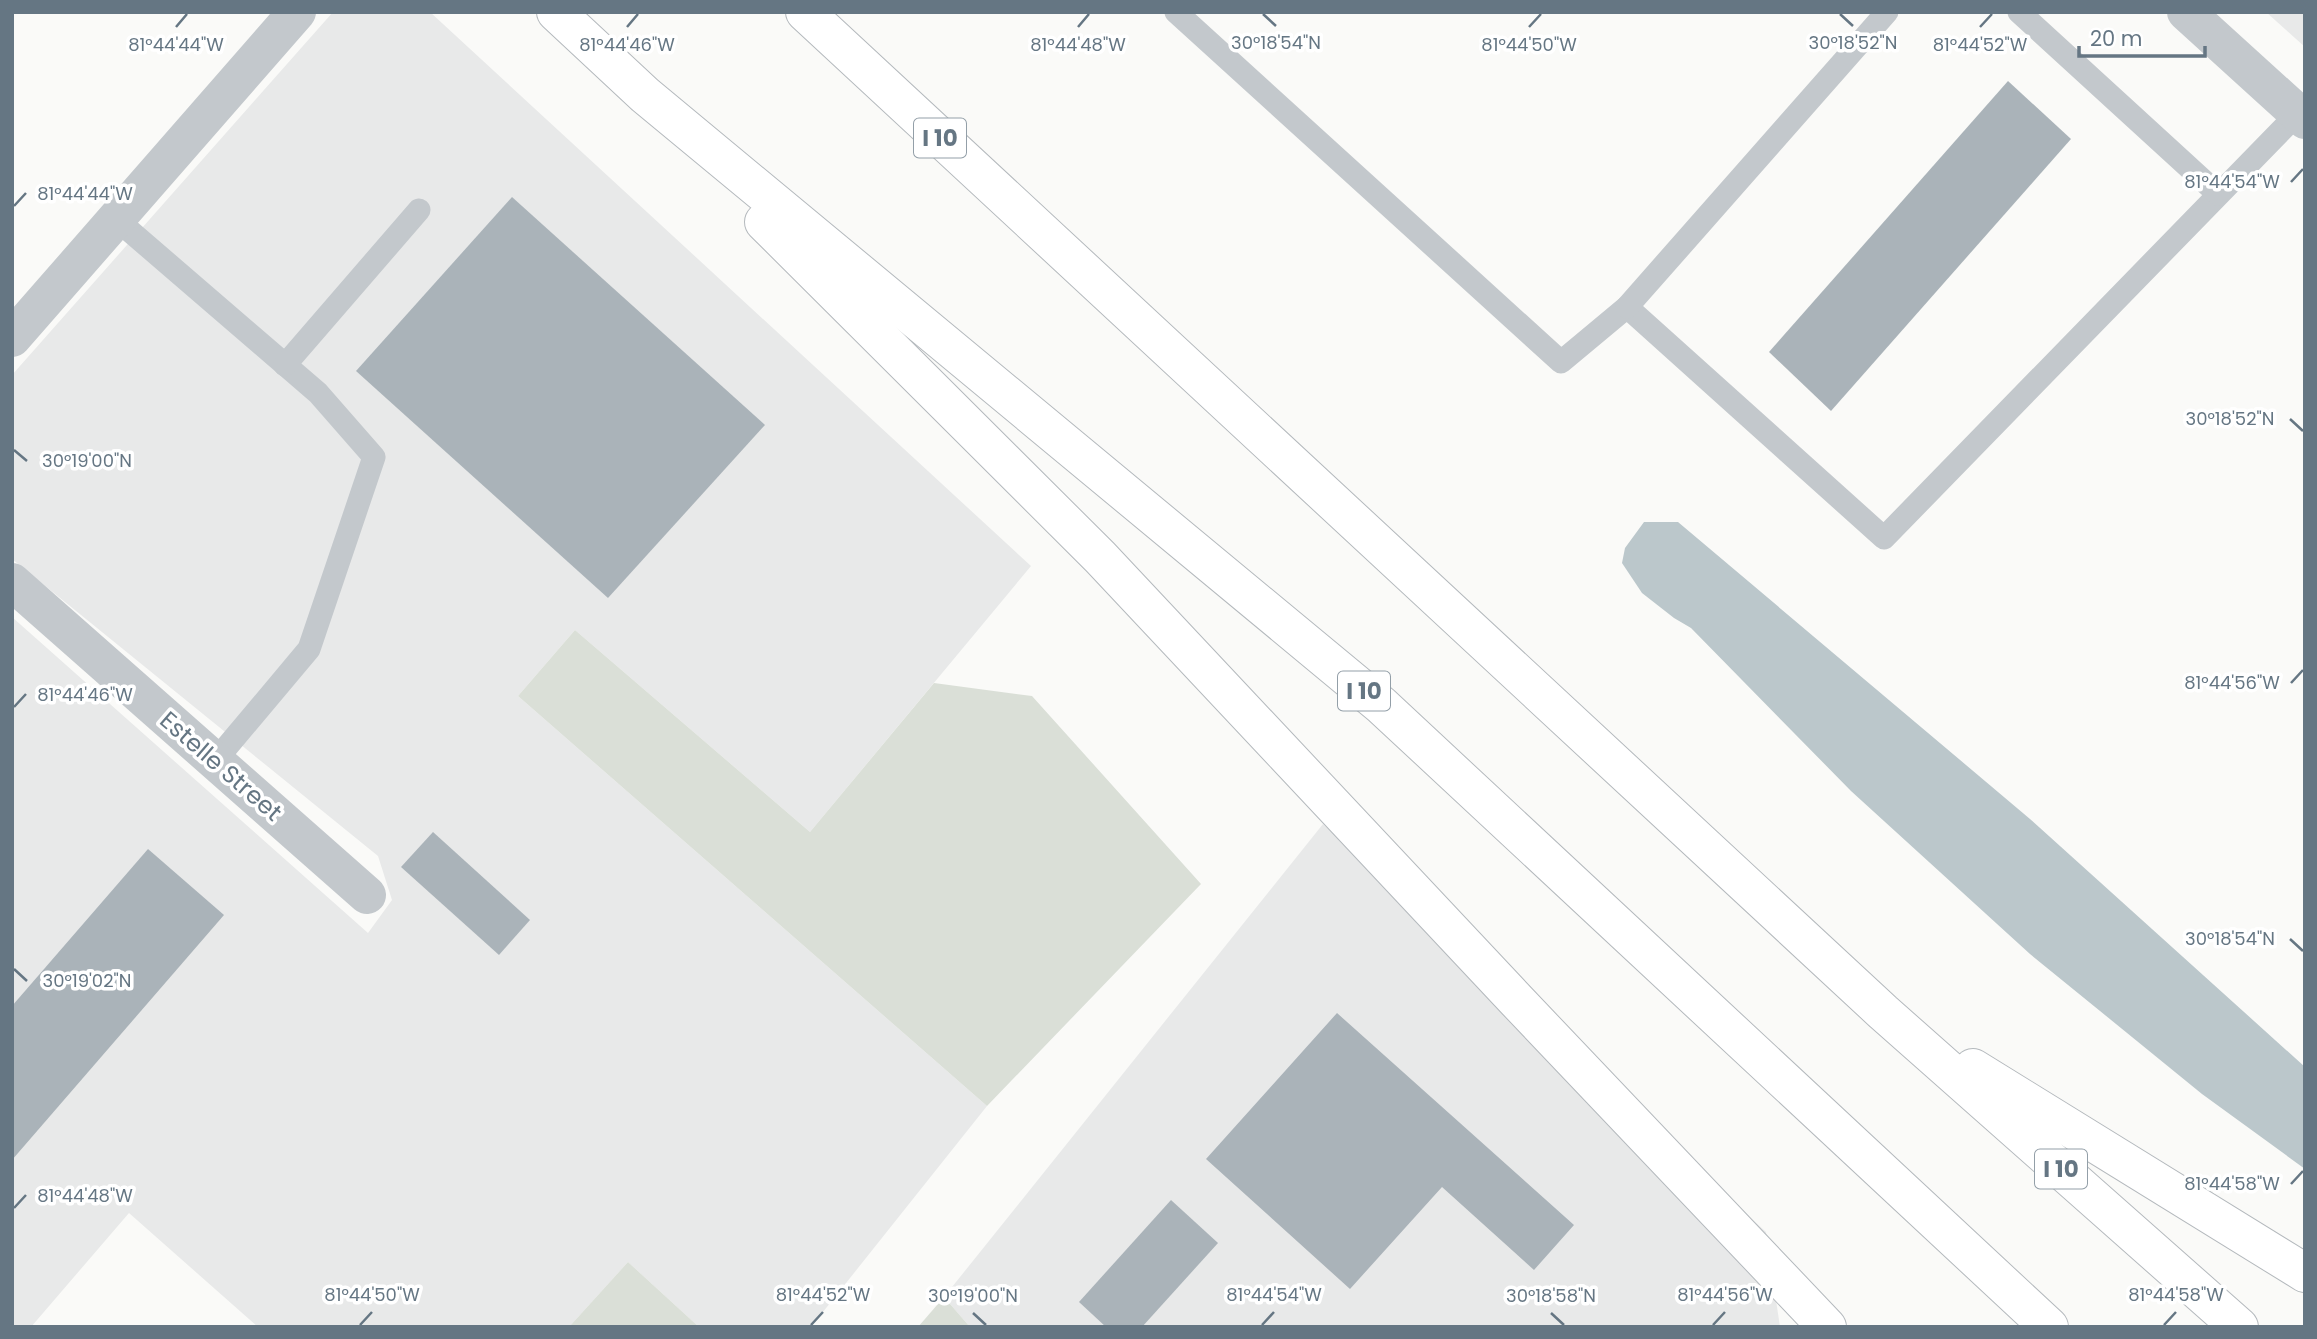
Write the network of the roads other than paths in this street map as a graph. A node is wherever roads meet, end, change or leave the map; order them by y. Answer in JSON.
{"nodes":[{"id":1,"x":297,"y":12,"type":"edge"},
{"id":2,"x":556,"y":12,"type":"edge"},
{"id":3,"x":805,"y":12,"type":"edge"},
{"id":4,"x":1176,"y":12,"type":"edge"},
{"id":5,"x":1887,"y":12,"type":"edge"},
{"id":6,"x":2019,"y":12,"type":"edge"},
{"id":7,"x":2186,"y":12,"type":"edge"},
{"id":8,"x":645,"y":95,"type":"junction"},
{"id":9,"x":2302,"y":113,"type":"edge"},
{"id":10,"x":2218,"y":194,"type":"junction"},
{"id":11,"x":419,"y":210,"type":"dead end"},
{"id":12,"x":116,"y":219,"type":"junction"},
{"id":13,"x":1627,"y":307,"type":"junction"},
{"id":14,"x":12,"y":338,"type":"edge"},
{"id":15,"x":285,"y":365,"type":"junction"},
{"id":16,"x":12,"y":582,"type":"edge"},
{"id":17,"x":215,"y":761,"type":"junction"},
{"id":18,"x":367,"y":895,"type":"dead end"},
{"id":19,"x":1883,"y":1012,"type":"junction"},
{"id":20,"x":2305,"y":1273,"type":"edge"},
{"id":21,"x":1827,"y":1327,"type":"edge"},
{"id":22,"x":2049,"y":1327,"type":"edge"},
{"id":23,"x":2239,"y":1327,"type":"edge"}],
"edges":[{"from":1,"to":12,"type":"street"},
{"from":2,"to":8,"type":"highway","number":"I 10"},
{"from":3,"to":19,"type":"highway","number":"I 10"},
{"from":4,"to":13,"type":"lane"},
{"from":5,"to":13,"type":"lane"},
{"from":6,"to":10,"type":"lane"},
{"from":7,"to":9,"type":"street"},
{"from":8,"to":21,"type":"highway"},
{"from":8,"to":22,"type":"highway","number":"I 10"},
{"from":9,"to":10,"type":"lane"},
{"from":10,"to":13,"type":"lane"},
{"from":11,"to":15,"type":"lane"},
{"from":12,"to":14,"type":"street"},
{"from":12,"to":15,"type":"lane"},
{"from":15,"to":17,"type":"lane"},
{"from":16,"to":17,"type":"street","name":"Estelle Street"},
{"from":17,"to":18,"type":"street","name":"Estelle Street"},
{"from":19,"to":20,"type":"highway"},
{"from":19,"to":23,"type":"highway","number":"I 10"}]}
